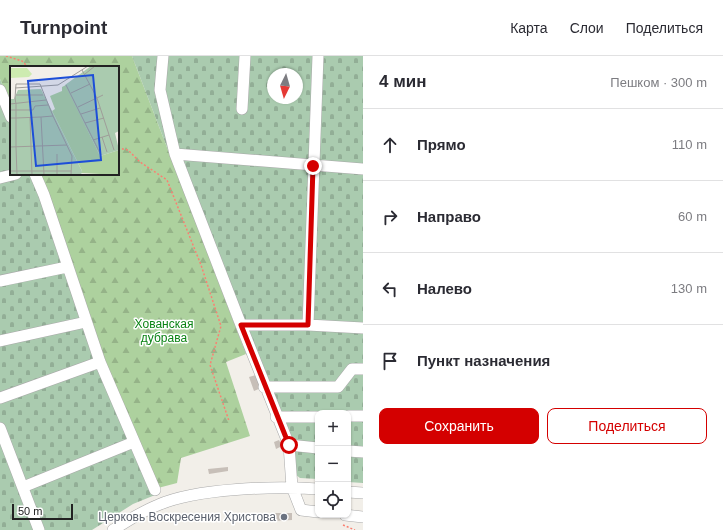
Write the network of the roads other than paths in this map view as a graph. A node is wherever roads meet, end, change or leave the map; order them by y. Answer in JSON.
{"nodes":[{"id":1,"x":164,"y":56,"type":"edge"},
{"id":2,"x":245,"y":56,"type":"edge"},
{"id":3,"x":318,"y":56,"type":"edge"},
{"id":4,"x":0,"y":90,"type":"edge"},
{"id":5,"x":242,"y":109,"type":"dead end"},
{"id":6,"x":10,"y":115,"type":"edge"},
{"id":7,"x":175,"y":154,"type":"junction"},
{"id":8,"x":313,"y":166,"type":"junction"},
{"id":9,"x":363,"y":169,"type":"edge"},
{"id":10,"x":12,"y":175,"type":"edge"},
{"id":11,"x":35,"y":175,"type":"edge"},
{"id":12,"x":0,"y":178,"type":"edge"},
{"id":13,"x":67,"y":267,"type":"junction"},
{"id":14,"x":0,"y":281,"type":"edge"},
{"id":15,"x":86,"y":322,"type":"junction"},
{"id":16,"x":241,"y":325,"type":"junction"},
{"id":17,"x":308,"y":325,"type":"junction"},
{"id":18,"x":363,"y":328,"type":"edge"},
{"id":19,"x":0,"y":341,"type":"edge"},
{"id":20,"x":100,"y":362,"type":"junction"},
{"id":21,"x":363,"y":369,"type":"edge"},
{"id":22,"x":264,"y":387,"type":"junction"},
{"id":23,"x":0,"y":398,"type":"edge"},
{"id":24,"x":351,"y":416,"type":"edge"},
{"id":25,"x":363,"y":416,"type":"edge"},
{"id":26,"x":315,"y":417,"type":"edge"},
{"id":27,"x":276,"y":418,"type":"junction"},
{"id":28,"x":0,"y":428,"type":"edge"},
{"id":29,"x":134,"y":442,"type":"junction"},
{"id":30,"x":289,"y":445,"type":"junction"},
{"id":31,"x":315,"y":448,"type":"edge"},
{"id":32,"x":351,"y":451,"type":"edge"},
{"id":33,"x":363,"y":452,"type":"edge"},
{"id":34,"x":23,"y":487,"type":"junction"},
{"id":35,"x":292,"y":487,"type":"junction"},
{"id":36,"x":315,"y":489,"type":"edge"},
{"id":37,"x":155,"y":490,"type":"dead end"},
{"id":38,"x":351,"y":492,"type":"edge"},
{"id":39,"x":363,"y":493,"type":"edge"},
{"id":40,"x":315,"y":512,"type":"edge"},
{"id":41,"x":351,"y":515,"type":"edge"},
{"id":42,"x":363,"y":516,"type":"edge"},
{"id":43,"x":39,"y":530,"type":"edge"},
{"id":44,"x":113,"y":530,"type":"edge"}],
"edges":[{"from":1,"to":7,"type":"street"},
{"from":2,"to":5,"type":"street"},
{"from":3,"to":8,"type":"street"},
{"from":4,"to":6,"type":"street"},
{"from":7,"to":8,"type":"street"},
{"from":7,"to":16,"type":"street"},
{"from":8,"to":9,"type":"street"},
{"from":8,"to":17,"type":"street"},
{"from":10,"to":12,"type":"street"},
{"from":11,"to":13,"type":"street"},
{"from":13,"to":14,"type":"street"},
{"from":13,"to":15,"type":"street"},
{"from":15,"to":19,"type":"street"},
{"from":15,"to":20,"type":"street"},
{"from":16,"to":17,"type":"street"},
{"from":16,"to":22,"type":"street"},
{"from":17,"to":18,"type":"street"},
{"from":20,"to":23,"type":"street"},
{"from":20,"to":29,"type":"street"},
{"from":21,"to":22,"type":"street"},
{"from":22,"to":27,"type":"street"},
{"from":24,"to":25,"type":"street"},
{"from":26,"to":27,"type":"street"},
{"from":27,"to":30,"type":"street"},
{"from":28,"to":34,"type":"street"},
{"from":29,"to":34,"type":"street"},
{"from":29,"to":37,"type":"street"},
{"from":30,"to":31,"type":"street"},
{"from":30,"to":35,"type":"street"},
{"from":32,"to":33,"type":"street"},
{"from":34,"to":43,"type":"street"},
{"from":35,"to":36,"type":"street"},
{"from":35,"to":40,"type":"street"},
{"from":35,"to":44,"type":"street"},
{"from":38,"to":39,"type":"street"},
{"from":41,"to":42,"type":"street"}]}
